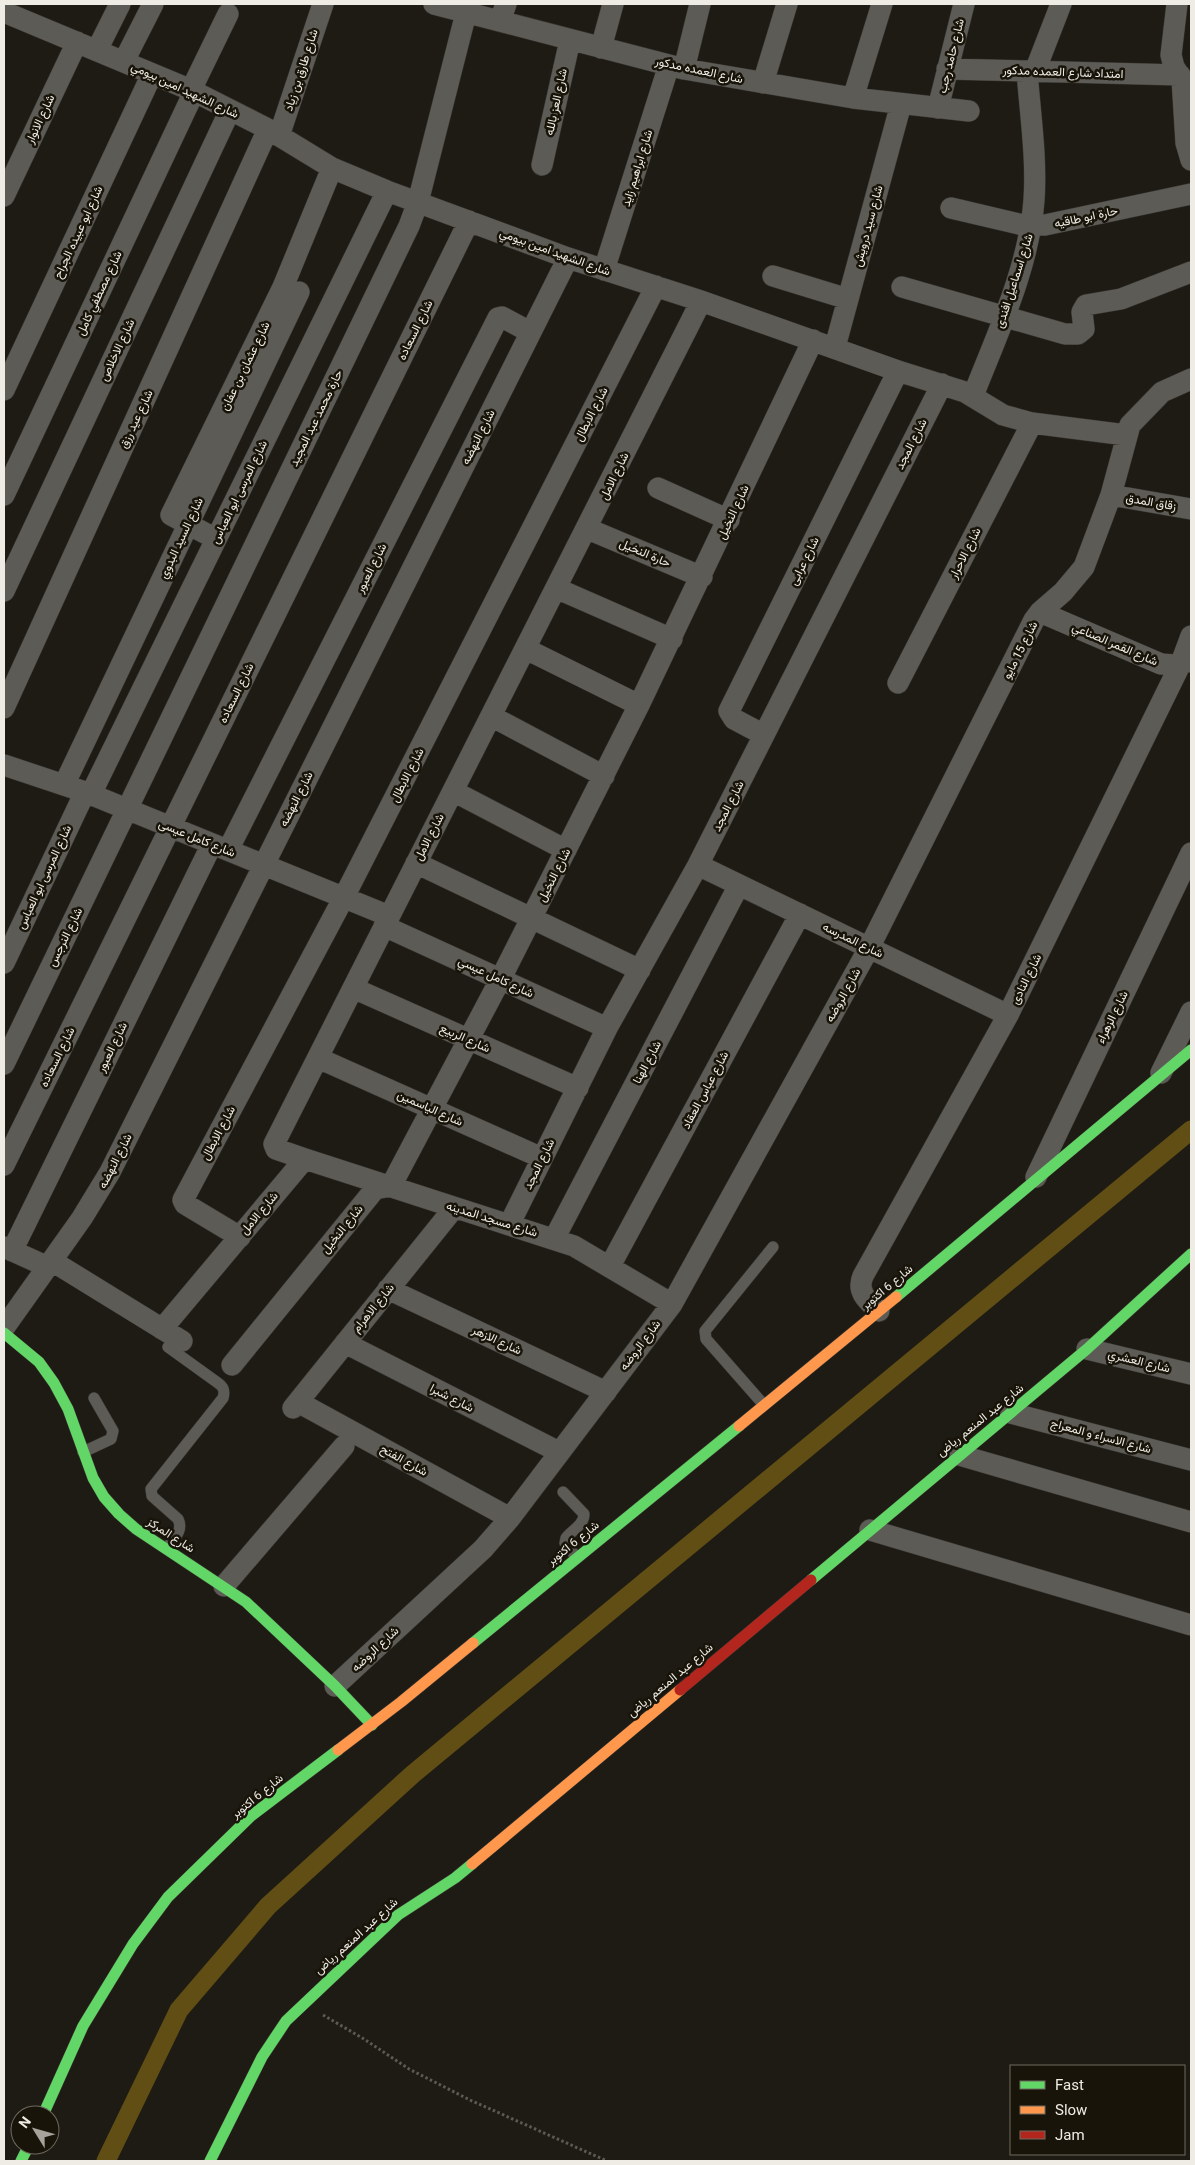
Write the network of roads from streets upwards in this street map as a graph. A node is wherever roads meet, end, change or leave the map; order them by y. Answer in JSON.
{"nodes":[{"id":1,"x":120,"y":4,"type":"edge"},
{"id":2,"x":152,"y":4,"type":"edge"},
{"id":3,"x":322,"y":4,"type":"edge"},
{"id":4,"x":434,"y":4,"type":"edge"},
{"id":5,"x":613,"y":4,"type":"edge"},
{"id":6,"x":700,"y":4,"type":"edge"},
{"id":7,"x":787,"y":4,"type":"edge"},
{"id":8,"x":882,"y":4,"type":"edge"},
{"id":9,"x":964,"y":4,"type":"edge"},
{"id":10,"x":1061,"y":4,"type":"edge"},
{"id":11,"x":1177,"y":4,"type":"edge"},
{"id":12,"x":29,"y":11,"type":"edge"},
{"id":13,"x":4,"y":12,"type":"edge"},
{"id":14,"x":503,"y":12,"type":"edge"},
{"id":15,"x":466,"y":13,"type":"junction"},
{"id":16,"x":228,"y":14,"type":"dead end"},
{"id":17,"x":570,"y":40,"type":"junction"},
{"id":18,"x":77,"y":42,"type":"junction"},
{"id":19,"x":601,"y":48,"type":"junction"},
{"id":20,"x":97,"y":50,"type":"junction"},
{"id":21,"x":124,"y":61,"type":"junction"},
{"id":22,"x":677,"y":67,"type":"junction"},
{"id":23,"x":947,"y":69,"type":"junction"},
{"id":24,"x":1031,"y":71,"type":"junction"},
{"id":25,"x":1182,"y":72,"type":"edge"},
{"id":26,"x":152,"y":74,"type":"junction"},
{"id":27,"x":763,"y":83,"type":"junction"},
{"id":28,"x":192,"y":91,"type":"junction"},
{"id":29,"x":853,"y":98,"type":"junction"},
{"id":30,"x":901,"y":104,"type":"junction"},
{"id":31,"x":938,"y":108,"type":"junction"},
{"id":32,"x":230,"y":110,"type":"junction"},
{"id":33,"x":969,"y":111,"type":"dead end"},
{"id":34,"x":273,"y":133,"type":"junction"},
{"id":35,"x":1191,"y":160,"type":"edge"},
{"id":36,"x":542,"y":165,"type":"dead end"},
{"id":37,"x":332,"y":168,"type":"junction"},
{"id":38,"x":387,"y":191,"type":"junction"},
{"id":39,"x":1191,"y":194,"type":"edge"},
{"id":40,"x":4,"y":196,"type":"edge"},
{"id":41,"x":418,"y":202,"type":"junction"},
{"id":42,"x":951,"y":208,"type":"dead end"},
{"id":43,"x":469,"y":221,"type":"junction"},
{"id":44,"x":1031,"y":226,"type":"junction"},
{"id":45,"x":568,"y":258,"type":"junction"},
{"id":46,"x":604,"y":270,"type":"junction"},
{"id":47,"x":1191,"y":272,"type":"edge"},
{"id":48,"x":772,"y":276,"type":"dead end"},
{"id":49,"x":656,"y":286,"type":"junction"},
{"id":50,"x":902,"y":288,"type":"dead end"},
{"id":51,"x":291,"y":290,"type":"junction"},
{"id":52,"x":848,"y":299,"type":"junction"},
{"id":53,"x":332,"y":301,"type":"junction"},
{"id":54,"x":701,"y":301,"type":"junction"},
{"id":55,"x":1003,"y":316,"type":"junction"},
{"id":56,"x":530,"y":332,"type":"junction"},
{"id":57,"x":813,"y":340,"type":"junction"},
{"id":58,"x":835,"y":348,"type":"junction"},
{"id":59,"x":898,"y":371,"type":"junction"},
{"id":60,"x":1191,"y":379,"type":"edge"},
{"id":61,"x":942,"y":384,"type":"junction"},
{"id":62,"x":4,"y":390,"type":"edge"},
{"id":63,"x":972,"y":396,"type":"junction"},
{"id":64,"x":1032,"y":423,"type":"junction"},
{"id":65,"x":1126,"y":435,"type":"junction"},
{"id":66,"x":658,"y":488,"type":"dead end"},
{"id":67,"x":4,"y":495,"type":"edge"},
{"id":68,"x":1111,"y":495,"type":"junction"},
{"id":69,"x":1191,"y":509,"type":"edge"},
{"id":70,"x":729,"y":520,"type":"junction"},
{"id":71,"x":188,"y":524,"type":"junction"},
{"id":72,"x":588,"y":529,"type":"junction"},
{"id":73,"x":216,"y":539,"type":"junction"},
{"id":74,"x":702,"y":577,"type":"junction"},
{"id":75,"x":558,"y":589,"type":"junction"},
{"id":76,"x":4,"y":591,"type":"edge"},
{"id":77,"x":1040,"y":612,"type":"junction"},
{"id":78,"x":1191,"y":636,"type":"edge"},
{"id":79,"x":672,"y":639,"type":"junction"},
{"id":80,"x":526,"y":649,"type":"junction"},
{"id":81,"x":1186,"y":662,"type":"edge"},
{"id":82,"x":898,"y":683,"type":"dead end"},
{"id":83,"x":639,"y":705,"type":"junction"},
{"id":84,"x":4,"y":708,"type":"edge"},
{"id":85,"x":491,"y":716,"type":"junction"},
{"id":86,"x":764,"y":735,"type":"junction"},
{"id":87,"x":4,"y":765,"type":"edge"},
{"id":88,"x":604,"y":776,"type":"junction"},
{"id":89,"x":64,"y":785,"type":"junction"},
{"id":90,"x":453,"y":791,"type":"junction"},
{"id":91,"x":88,"y":793,"type":"junction"},
{"id":92,"x":127,"y":809,"type":"junction"},
{"id":93,"x":170,"y":827,"type":"junction"},
{"id":94,"x":220,"y":847,"type":"junction"},
{"id":95,"x":566,"y":850,"type":"junction"},
{"id":96,"x":1191,"y":853,"type":"edge"},
{"id":97,"x":416,"y":863,"type":"junction"},
{"id":98,"x":263,"y":865,"type":"junction"},
{"id":99,"x":698,"y":866,"type":"junction"},
{"id":100,"x":739,"y":885,"type":"junction"},
{"id":101,"x":344,"y":897,"type":"junction"},
{"id":102,"x":800,"y":914,"type":"junction"},
{"id":103,"x":532,"y":918,"type":"junction"},
{"id":104,"x":387,"y":921,"type":"junction"},
{"id":105,"x":869,"y":948,"type":"junction"},
{"id":106,"x":4,"y":963,"type":"edge"},
{"id":107,"x":640,"y":970,"type":"junction"},
{"id":108,"x":500,"y":980,"type":"junction"},
{"id":109,"x":353,"y":988,"type":"junction"},
{"id":110,"x":1191,"y":1012,"type":"edge"},
{"id":111,"x":1008,"y":1015,"type":"junction"},
{"id":112,"x":607,"y":1028,"type":"junction"},
{"id":113,"x":469,"y":1040,"type":"junction"},
{"id":114,"x":1191,"y":1050,"type":"edge"},
{"id":115,"x":318,"y":1058,"type":"junction"},
{"id":116,"x":4,"y":1064,"type":"edge"},
{"id":117,"x":1160,"y":1075,"type":"junction"},
{"id":118,"x":578,"y":1088,"type":"junction"},
{"id":119,"x":432,"y":1109,"type":"junction"},
{"id":120,"x":302,"y":1158,"type":"junction"},
{"id":121,"x":542,"y":1158,"type":"junction"},
{"id":122,"x":4,"y":1166,"type":"edge"},
{"id":123,"x":1034,"y":1181,"type":"junction"},
{"id":124,"x":391,"y":1186,"type":"junction"},
{"id":125,"x":454,"y":1208,"type":"junction"},
{"id":126,"x":509,"y":1224,"type":"junction"},
{"id":127,"x":240,"y":1236,"type":"junction"},
{"id":128,"x":554,"y":1239,"type":"junction"},
{"id":129,"x":8,"y":1249,"type":"edge"},
{"id":130,"x":1191,"y":1254,"type":"edge"},
{"id":131,"x":50,"y":1264,"type":"junction"},
{"id":132,"x":610,"y":1266,"type":"junction"},
{"id":133,"x":388,"y":1289,"type":"junction"},
{"id":134,"x":672,"y":1304,"type":"junction"},
{"id":135,"x":879,"y":1311,"type":"junction"},
{"id":136,"x":4,"y":1328,"type":"edge"},
{"id":137,"x":4,"y":1333,"type":"edge"},
{"id":138,"x":345,"y":1343,"type":"junction"},
{"id":139,"x":1087,"y":1349,"type":"junction"},
{"id":140,"x":232,"y":1365,"type":"dead end"},
{"id":141,"x":1191,"y":1374,"type":"edge"},
{"id":142,"x":606,"y":1392,"type":"junction"},
{"id":143,"x":295,"y":1405,"type":"joint"},
{"id":144,"x":1011,"y":1413,"type":"junction"},
{"id":145,"x":344,"y":1446,"type":"dead end"},
{"id":146,"x":559,"y":1452,"type":"junction"},
{"id":147,"x":958,"y":1455,"type":"junction"},
{"id":148,"x":1191,"y":1460,"type":"edge"},
{"id":149,"x":510,"y":1518,"type":"junction"},
{"id":150,"x":1191,"y":1522,"type":"edge"},
{"id":151,"x":870,"y":1530,"type":"junction"},
{"id":152,"x":224,"y":1586,"type":"junction"},
{"id":153,"x":1191,"y":1625,"type":"edge"},
{"id":154,"x":335,"y":1686,"type":"junction"},
{"id":155,"x":372,"y":1724,"type":"junction"},
{"id":156,"x":47,"y":2105,"type":"edge"},
{"id":157,"x":210,"y":2161,"type":"edge"}],
"edges":[{"from":1,"to":20,"type":"street"},
{"from":2,"to":21,"type":"street"},
{"from":3,"to":34,"type":"street","name":"شارع طارق بن زياد"},
{"from":4,"to":15,"type":"street","name":"شارع العمده مدكور"},
{"from":5,"to":19,"type":"street"},
{"from":6,"to":22,"type":"street","name":"شارع ابراهيم زايد"},
{"from":7,"to":27,"type":"street"},
{"from":8,"to":29,"type":"street"},
{"from":9,"to":23,"type":"street","name":"شارع حامد رجب"},
{"from":10,"to":24,"type":"street"},
{"from":11,"to":25,"type":"street"},
{"from":12,"to":13,"type":"street","name":"شارع الشهيد امين بيومي"},
{"from":12,"to":18,"type":"street","name":"شارع الشهيد امين بيومي"},
{"from":14,"to":15,"type":"street","name":"شارع العمده مدكور"},
{"from":14,"to":17,"type":"street","name":"شارع العمده مدكور"},
{"from":15,"to":41,"type":"street","name":"حارة محمد عبد المجيد"},
{"from":16,"to":28,"type":"street","name":"شارع مصطفي كامل"},
{"from":17,"to":19,"type":"street","name":"شارع العمده مدكور"},
{"from":17,"to":36,"type":"street","name":"شارع العز بالله"},
{"from":18,"to":20,"type":"street","name":"شارع الشهيد امين بيومي"},
{"from":18,"to":40,"type":"street","name":"شارع الانوار"},
{"from":19,"to":22,"type":"street","name":"شارع العمده مدكور"},
{"from":20,"to":21,"type":"street","name":"شارع الشهيد امين بيومي"},
{"from":21,"to":26,"type":"street","name":"شارع الشهيد امين بيومي"},
{"from":22,"to":27,"type":"street","name":"شارع العمده مدكور"},
{"from":22,"to":46,"type":"street","name":"شارع ابراهيم زايد"},
{"from":23,"to":24,"type":"street","name":"امتداد شارع العمده مدكور"},
{"from":23,"to":31,"type":"street","name":"شارع حامد رجب"},
{"from":24,"to":25,"type":"street","name":"امتداد شارع العمده مدكور"},
{"from":24,"to":44,"type":"street","name":"شارع اسماعيل افندى"},
{"from":25,"to":35,"type":"street"},
{"from":26,"to":28,"type":"street","name":"شارع الشهيد امين بيومي"},
{"from":26,"to":62,"type":"street","name":"شارع ابو عبيده الجراح"},
{"from":27,"to":29,"type":"street","name":"شارع العمده مدكور"},
{"from":28,"to":32,"type":"street","name":"شارع الشهيد امين بيومي"},
{"from":28,"to":67,"type":"street","name":"شارع مصطفي كامل"},
{"from":29,"to":30,"type":"street","name":"شارع العمده مدكور"},
{"from":30,"to":31,"type":"street","name":"شارع العمده مدكور"},
{"from":30,"to":52,"type":"street","name":"شارع سيد درويش"},
{"from":31,"to":33,"type":"street","name":"شارع العمده مدكور"},
{"from":32,"to":34,"type":"street","name":"شارع الشهيد امين بيومي"},
{"from":32,"to":76,"type":"street","name":"شارع الاخلاص"},
{"from":34,"to":37,"type":"street","name":"شارع الشهيد امين بيومي"},
{"from":34,"to":84,"type":"street","name":"شارع عيد رزق"},
{"from":37,"to":38,"type":"street","name":"شارع الشهيد امين بيومي"},
{"from":37,"to":51,"type":"street","name":"شارع عثمان بن عفان"},
{"from":38,"to":41,"type":"street","name":"شارع الشهيد امين بيومي"},
{"from":38,"to":53,"type":"street","name":"شارع المرسى ابو العباس"},
{"from":39,"to":44,"type":"street","name":"حارة ابو طاقيه"},
{"from":41,"to":43,"type":"street","name":"شارع الشهيد امين بيومي"},
{"from":41,"to":92,"type":"street","name":"حارة محمد عبد المجيد"},
{"from":42,"to":44,"type":"street","name":"حارة ابو طاقيه"},
{"from":43,"to":45,"type":"street","name":"شارع الشهيد امين بيومي"},
{"from":43,"to":93,"type":"street","name":"شارع السعاده"},
{"from":44,"to":55,"type":"street","name":"شارع اسماعيل افندى"},
{"from":45,"to":46,"type":"street","name":"شارع الشهيد امين بيومي"},
{"from":45,"to":56,"type":"street","name":"شارع النهضه"},
{"from":46,"to":49,"type":"street","name":"شارع الشهيد امين بيومي"},
{"from":47,"to":55,"type":"street"},
{"from":48,"to":52,"type":"street"},
{"from":49,"to":54,"type":"street","name":"شارع الشهيد امين بيومي"},
{"from":49,"to":101,"type":"street","name":"شارع الابطال"},
{"from":50,"to":55,"type":"street"},
{"from":51,"to":53,"type":"street"},
{"from":51,"to":71,"type":"street","name":"شارع عثمان بن عفان"},
{"from":52,"to":58,"type":"street","name":"شارع سيد درويش"},
{"from":53,"to":73,"type":"street","name":"شارع المرسى ابو العباس"},
{"from":54,"to":57,"type":"street","name":"شارع الشهيد امين بيومي"},
{"from":54,"to":72,"type":"street","name":"شارع الامل"},
{"from":55,"to":63,"type":"street","name":"شارع اسماعيل افندى"},
{"from":56,"to":94,"type":"street","name":"شارع العبور"},
{"from":56,"to":98,"type":"street","name":"شارع النهضه"},
{"from":57,"to":58,"type":"street","name":"شارع الشهيد امين بيومي"},
{"from":57,"to":70,"type":"street","name":"شارع النخيل"},
{"from":58,"to":59,"type":"street","name":"شارع الشهيد امين بيومي"},
{"from":59,"to":61,"type":"street","name":"شارع الشهيد امين بيومي"},
{"from":59,"to":86,"type":"street","name":"شارع عرابى"},
{"from":60,"to":65,"type":"street","name":"شارع 15 مايو"},
{"from":61,"to":63,"type":"street","name":"شارع الشهيد امين بيومي"},
{"from":61,"to":86,"type":"street","name":"شارع المجد"},
{"from":63,"to":64,"type":"street","name":"شارع الشهيد امين بيومي"},
{"from":64,"to":65,"type":"street","name":"شارع الشهيد امين بيومي"},
{"from":64,"to":82,"type":"street","name":"شارع الاحرار"},
{"from":65,"to":68,"type":"street","name":"شارع 15 مايو"},
{"from":66,"to":70,"type":"street"},
{"from":68,"to":69,"type":"street","name":"زقاق المدق"},
{"from":68,"to":77,"type":"street","name":"شارع 15 مايو"},
{"from":70,"to":74,"type":"street","name":"شارع النخيل"},
{"from":71,"to":73,"type":"street","name":"شارع عثمان بن عفان"},
{"from":71,"to":89,"type":"street","name":"شارع السيد البدوي"},
{"from":72,"to":74,"type":"street","name":"حارة النخيل"},
{"from":72,"to":75,"type":"street","name":"شارع الامل"},
{"from":73,"to":91,"type":"street","name":"شارع المرسى ابو العباس"},
{"from":74,"to":79,"type":"street","name":"شارع النخيل"},
{"from":75,"to":79,"type":"street"},
{"from":75,"to":80,"type":"street","name":"شارع الامل"},
{"from":77,"to":81,"type":"street","name":"شارع القمر الصناعي"},
{"from":77,"to":105,"type":"street","name":"شارع 15 مايو"},
{"from":78,"to":81,"type":"street","name":"شارع النادى"},
{"from":79,"to":83,"type":"street","name":"شارع النخيل"},
{"from":80,"to":83,"type":"street"},
{"from":80,"to":85,"type":"street","name":"شارع الامل"},
{"from":81,"to":111,"type":"street","name":"شارع النادى"},
{"from":83,"to":88,"type":"street","name":"شارع النخيل"},
{"from":85,"to":88,"type":"street"},
{"from":85,"to":90,"type":"street","name":"شارع الامل"},
{"from":86,"to":99,"type":"street","name":"شارع المجد"},
{"from":87,"to":89,"type":"street","name":"شارع كامل عيسى"},
{"from":88,"to":95,"type":"street","name":"شارع النخيل"},
{"from":89,"to":91,"type":"street","name":"شارع كامل عيسى"},
{"from":90,"to":95,"type":"street"},
{"from":90,"to":97,"type":"street","name":"شارع الامل"},
{"from":91,"to":92,"type":"street","name":"شارع كامل عيسى"},
{"from":91,"to":106,"type":"street","name":"شارع المرسى ابو العباس"},
{"from":92,"to":93,"type":"street","name":"شارع كامل عيسى"},
{"from":92,"to":116,"type":"street","name":"شارع النرجس"},
{"from":93,"to":94,"type":"street","name":"شارع كامل عيسى"},
{"from":93,"to":122,"type":"street","name":"شارع السعاده"},
{"from":94,"to":98,"type":"street","name":"شارع كامل عيسى"},
{"from":94,"to":129,"type":"street","name":"شارع العبور"},
{"from":95,"to":103,"type":"street","name":"شارع النخيل"},
{"from":96,"to":123,"type":"street","name":"شارع الزهراء"},
{"from":97,"to":103,"type":"street"},
{"from":97,"to":104,"type":"street","name":"شارع الامل"},
{"from":98,"to":101,"type":"street","name":"شارع كامل عيسى"},
{"from":98,"to":131,"type":"street","name":"شارع النهضه"},
{"from":99,"to":100,"type":"street","name":"شارع المدرسه"},
{"from":99,"to":107,"type":"street","name":"شارع المجد"},
{"from":100,"to":102,"type":"street","name":"شارع المدرسه"},
{"from":100,"to":128,"type":"street","name":"شارع الهنا"},
{"from":101,"to":104,"type":"street","name":"شارع كامل عيسى"},
{"from":101,"to":127,"type":"street","name":"شارع الابطال"},
{"from":102,"to":105,"type":"street","name":"شارع المدرسه"},
{"from":102,"to":132,"type":"street","name":"شارع عباس العقاد"},
{"from":103,"to":107,"type":"street"},
{"from":103,"to":108,"type":"street","name":"شارع النخيل"},
{"from":104,"to":108,"type":"street","name":"شارع كامل عيسي"},
{"from":104,"to":109,"type":"street","name":"شارع الامل"},
{"from":105,"to":111,"type":"street","name":"شارع المدرسه"},
{"from":105,"to":134,"type":"street","name":"شارع الروضه"},
{"from":107,"to":112,"type":"street","name":"شارع المجد"},
{"from":108,"to":112,"type":"street","name":"شارع كامل عيسي"},
{"from":108,"to":113,"type":"street","name":"شارع النخيل"},
{"from":109,"to":113,"type":"street","name":"شارع الربيع"},
{"from":109,"to":115,"type":"street","name":"شارع الامل"},
{"from":110,"to":117,"type":"street"},
{"from":111,"to":135,"type":"street","name":"شارع النادى"},
{"from":112,"to":118,"type":"street","name":"شارع المجد"},
{"from":113,"to":118,"type":"street","name":"شارع الربيع"},
{"from":113,"to":119,"type":"street","name":"شارع النخيل"},
{"from":114,"to":117,"type":"main road","name":"شارع 6 اكتوبر"},
{"from":115,"to":119,"type":"street","name":"شارع الياسمين"},
{"from":115,"to":120,"type":"street","name":"شارع الامل"},
{"from":117,"to":123,"type":"main road","name":"شارع 6 اكتوبر"},
{"from":118,"to":121,"type":"street","name":"شارع المجد"},
{"from":119,"to":121,"type":"street","name":"شارع الياسمين"},
{"from":119,"to":124,"type":"street","name":"شارع النخيل"},
{"from":120,"to":124,"type":"street","name":"شارع مسجد المدينه"},
{"from":120,"to":127,"type":"street","name":"شارع الامل"},
{"from":121,"to":126,"type":"street","name":"شارع المجد"},
{"from":123,"to":135,"type":"main road","name":"شارع 6 اكتوبر"},
{"from":124,"to":125,"type":"street","name":"شارع مسجد المدينه"},
{"from":124,"to":140,"type":"street","name":"شارع النخيل"},
{"from":125,"to":126,"type":"street","name":"شارع مسجد المدينه"},
{"from":125,"to":133,"type":"street","name":"شارع الاهرام"},
{"from":126,"to":128,"type":"street","name":"شارع مسجد المدينه"},
{"from":127,"to":131,"type":"street","name":"شارع الامل"},
{"from":128,"to":132,"type":"street","name":"شارع مسجد المدينه"},
{"from":129,"to":131,"type":"street"},
{"from":130,"to":139,"type":"main road","name":"شارع عبد المنعم رياض"},
{"from":131,"to":136,"type":"street","name":"شارع النهضه"},
{"from":132,"to":134,"type":"street","name":"شارع مسجد المدينه"},
{"from":133,"to":138,"type":"street","name":"شارع الاهرام"},
{"from":133,"to":142,"type":"street","name":"شارع الازهر"},
{"from":134,"to":142,"type":"street","name":"شارع الروضه"},
{"from":135,"to":155,"type":"main road","name":"شارع 6 اكتوبر"},
{"from":137,"to":152,"type":"main road","name":"شارع المركز"},
{"from":138,"to":143,"type":"street","name":"شارع الاهرام"},
{"from":138,"to":146,"type":"street","name":"شارع شبرا"},
{"from":139,"to":141,"type":"street","name":"شارع العشري"},
{"from":139,"to":144,"type":"main road","name":"شارع عبد المنعم رياض"},
{"from":142,"to":146,"type":"street","name":"شارع الروضه"},
{"from":143,"to":149,"type":"street","name":"شارع الفتح"},
{"from":144,"to":147,"type":"main road","name":"شارع عبد المنعم رياض"},
{"from":144,"to":148,"type":"street","name":"شارع الاسراء و المعراج"},
{"from":145,"to":152,"type":"street"},
{"from":146,"to":149,"type":"street","name":"شارع الروضه"},
{"from":147,"to":150,"type":"street"},
{"from":147,"to":151,"type":"main road","name":"شارع عبد المنعم رياض"},
{"from":149,"to":154,"type":"street","name":"شارع الروضه"},
{"from":151,"to":153,"type":"street"},
{"from":151,"to":157,"type":"main road","name":"شارع عبد المنعم رياض"},
{"from":152,"to":154,"type":"main road","name":"شارع المركز"},
{"from":154,"to":155,"type":"main road","name":"شارع المركز"},
{"from":155,"to":156,"type":"main road","name":"شارع 6 اكتوبر"}]}
